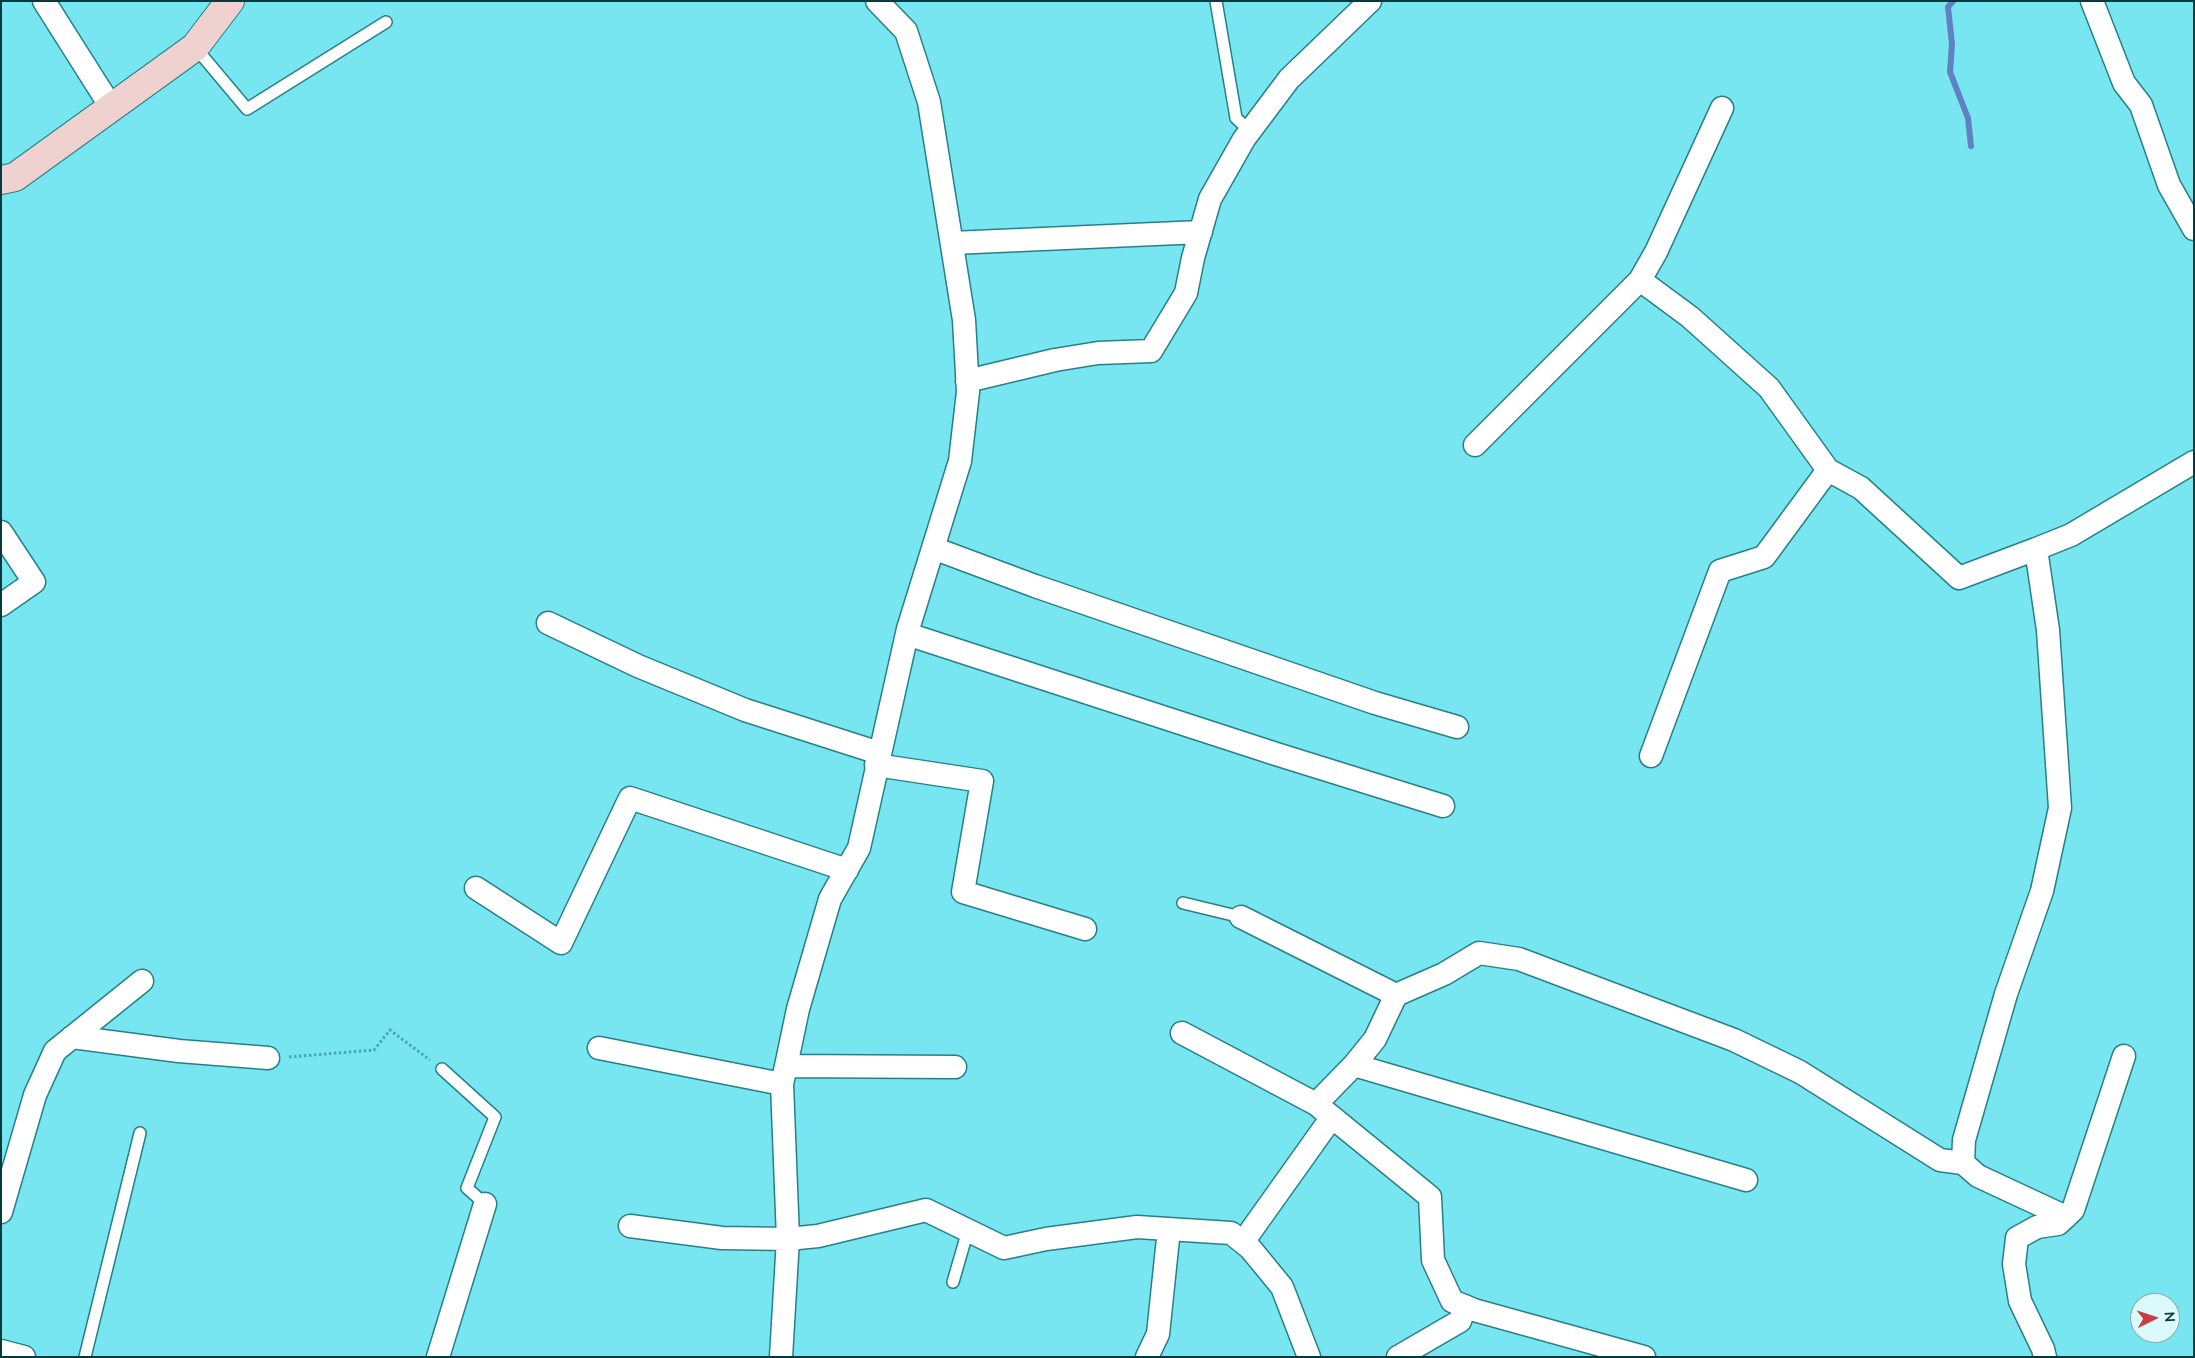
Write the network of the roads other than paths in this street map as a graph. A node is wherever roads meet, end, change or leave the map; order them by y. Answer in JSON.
{"nodes":[{"id":1,"x":44,"y":1,"type":"edge"},
{"id":2,"x":230,"y":1,"type":"edge"},
{"id":3,"x":877,"y":1,"type":"edge"},
{"id":4,"x":1216,"y":1,"type":"edge"},
{"id":5,"x":1370,"y":1,"type":"edge"},
{"id":6,"x":2092,"y":1,"type":"edge"},
{"id":7,"x":386,"y":22,"type":"dead end"},
{"id":8,"x":195,"y":47,"type":"junction"},
{"id":9,"x":111,"y":108,"type":"junction"},
{"id":10,"x":1722,"y":108,"type":"dead end"},
{"id":11,"x":1250,"y":131,"type":"junction"},
{"id":12,"x":1,"y":180,"type":"edge"},
{"id":13,"x":2194,"y":228,"type":"edge"},
{"id":14,"x":1201,"y":232,"type":"junction"},
{"id":15,"x":952,"y":243,"type":"junction"},
{"id":16,"x":1640,"y":280,"type":"junction"},
{"id":17,"x":967,"y":381,"type":"junction"},
{"id":18,"x":1475,"y":445,"type":"dead end"},
{"id":19,"x":2194,"y":462,"type":"edge"},
{"id":20,"x":1828,"y":470,"type":"junction"},
{"id":21,"x":1,"y":532,"type":"edge"},
{"id":22,"x":933,"y":548,"type":"junction"},
{"id":23,"x":2036,"y":549,"type":"junction"},
{"id":24,"x":1,"y":606,"type":"edge"},
{"id":25,"x":548,"y":622,"type":"dead end"},
{"id":26,"x":907,"y":634,"type":"junction"},
{"id":27,"x":1458,"y":727,"type":"dead end"},
{"id":28,"x":1651,"y":756,"type":"dead end"},
{"id":29,"x":878,"y":759,"type":"junction"},
{"id":30,"x":1443,"y":806,"type":"dead end"},
{"id":31,"x":846,"y":870,"type":"junction"},
{"id":32,"x":476,"y":888,"type":"dead end"},
{"id":33,"x":1183,"y":903,"type":"dead end"},
{"id":34,"x":1241,"y":917,"type":"joint"},
{"id":35,"x":1085,"y":929,"type":"dead end"},
{"id":36,"x":142,"y":981,"type":"dead end"},
{"id":37,"x":1396,"y":995,"type":"junction"},
{"id":38,"x":1182,"y":1033,"type":"dead end"},
{"id":39,"x":72,"y":1037,"type":"junction"},
{"id":40,"x":599,"y":1048,"type":"dead end"},
{"id":41,"x":2124,"y":1056,"type":"dead end"},
{"id":42,"x":268,"y":1058,"type":"road end"},
{"id":43,"x":1354,"y":1065,"type":"junction"},
{"id":44,"x":955,"y":1067,"type":"dead end"},
{"id":45,"x":442,"y":1069,"type":"road end"},
{"id":46,"x":784,"y":1075,"type":"junction"},
{"id":47,"x":1324,"y":1110,"type":"junction"},
{"id":48,"x":140,"y":1134,"type":"dead end"},
{"id":49,"x":1963,"y":1163,"type":"junction"},
{"id":50,"x":1746,"y":1180,"type":"dead end"},
{"id":51,"x":485,"y":1204,"type":"joint"},
{"id":52,"x":1,"y":1212,"type":"edge"},
{"id":53,"x":2066,"y":1217,"type":"junction"},
{"id":54,"x":630,"y":1226,"type":"dead end"},
{"id":55,"x":1169,"y":1229,"type":"junction"},
{"id":56,"x":968,"y":1230,"type":"junction"},
{"id":57,"x":788,"y":1239,"type":"junction"},
{"id":58,"x":1243,"y":1242,"type":"junction"},
{"id":59,"x":954,"y":1282,"type":"dead end"},
{"id":60,"x":1465,"y":1306,"type":"junction"},
{"id":61,"x":86,"y":1357,"type":"edge"},
{"id":62,"x":438,"y":1357,"type":"edge"},
{"id":63,"x":781,"y":1357,"type":"edge"},
{"id":64,"x":1147,"y":1357,"type":"edge"},
{"id":65,"x":1308,"y":1357,"type":"edge"},
{"id":66,"x":1398,"y":1357,"type":"edge"},
{"id":67,"x":1644,"y":1357,"type":"edge"},
{"id":68,"x":2046,"y":1357,"type":"edge"}],
"edges":[{"from":1,"to":9,"type":"street"},
{"from":2,"to":8,"type":"street"},
{"from":3,"to":15,"type":"street"},
{"from":4,"to":11,"type":"lane"},
{"from":5,"to":11,"type":"street"},
{"from":6,"to":13,"type":"street"},
{"from":7,"to":8,"type":"lane"},
{"from":8,"to":9,"type":"street"},
{"from":9,"to":12,"type":"street"},
{"from":10,"to":16,"type":"street"},
{"from":11,"to":14,"type":"street"},
{"from":14,"to":15,"type":"street"},
{"from":14,"to":17,"type":"street"},
{"from":15,"to":17,"type":"street"},
{"from":16,"to":18,"type":"street"},
{"from":16,"to":20,"type":"street"},
{"from":17,"to":22,"type":"street"},
{"from":19,"to":23,"type":"street"},
{"from":20,"to":23,"type":"street"},
{"from":20,"to":28,"type":"street"},
{"from":21,"to":24,"type":"street"},
{"from":22,"to":26,"type":"street"},
{"from":22,"to":27,"type":"street"},
{"from":23,"to":49,"type":"street"},
{"from":25,"to":29,"type":"street"},
{"from":26,"to":29,"type":"street"},
{"from":26,"to":30,"type":"street"},
{"from":29,"to":31,"type":"street"},
{"from":29,"to":35,"type":"street"},
{"from":31,"to":32,"type":"street"},
{"from":31,"to":46,"type":"street"},
{"from":33,"to":34,"type":"lane"},
{"from":34,"to":37,"type":"street"},
{"from":36,"to":39,"type":"street"},
{"from":37,"to":43,"type":"street"},
{"from":37,"to":49,"type":"street"},
{"from":38,"to":47,"type":"street"},
{"from":39,"to":42,"type":"street"},
{"from":39,"to":52,"type":"street"},
{"from":40,"to":46,"type":"street"},
{"from":41,"to":53,"type":"street"},
{"from":43,"to":47,"type":"street"},
{"from":43,"to":50,"type":"street"},
{"from":44,"to":46,"type":"street"},
{"from":45,"to":51,"type":"lane"},
{"from":46,"to":57,"type":"street"},
{"from":47,"to":58,"type":"street"},
{"from":47,"to":60,"type":"street"},
{"from":48,"to":61,"type":"lane"},
{"from":49,"to":53,"type":"street"},
{"from":51,"to":62,"type":"street"},
{"from":53,"to":68,"type":"street"},
{"from":54,"to":57,"type":"street"},
{"from":55,"to":56,"type":"street"},
{"from":55,"to":58,"type":"street"},
{"from":55,"to":64,"type":"street"},
{"from":56,"to":57,"type":"street"},
{"from":56,"to":59,"type":"lane"},
{"from":57,"to":63,"type":"street"},
{"from":58,"to":65,"type":"street"},
{"from":60,"to":66,"type":"street"},
{"from":60,"to":67,"type":"street"}]}
